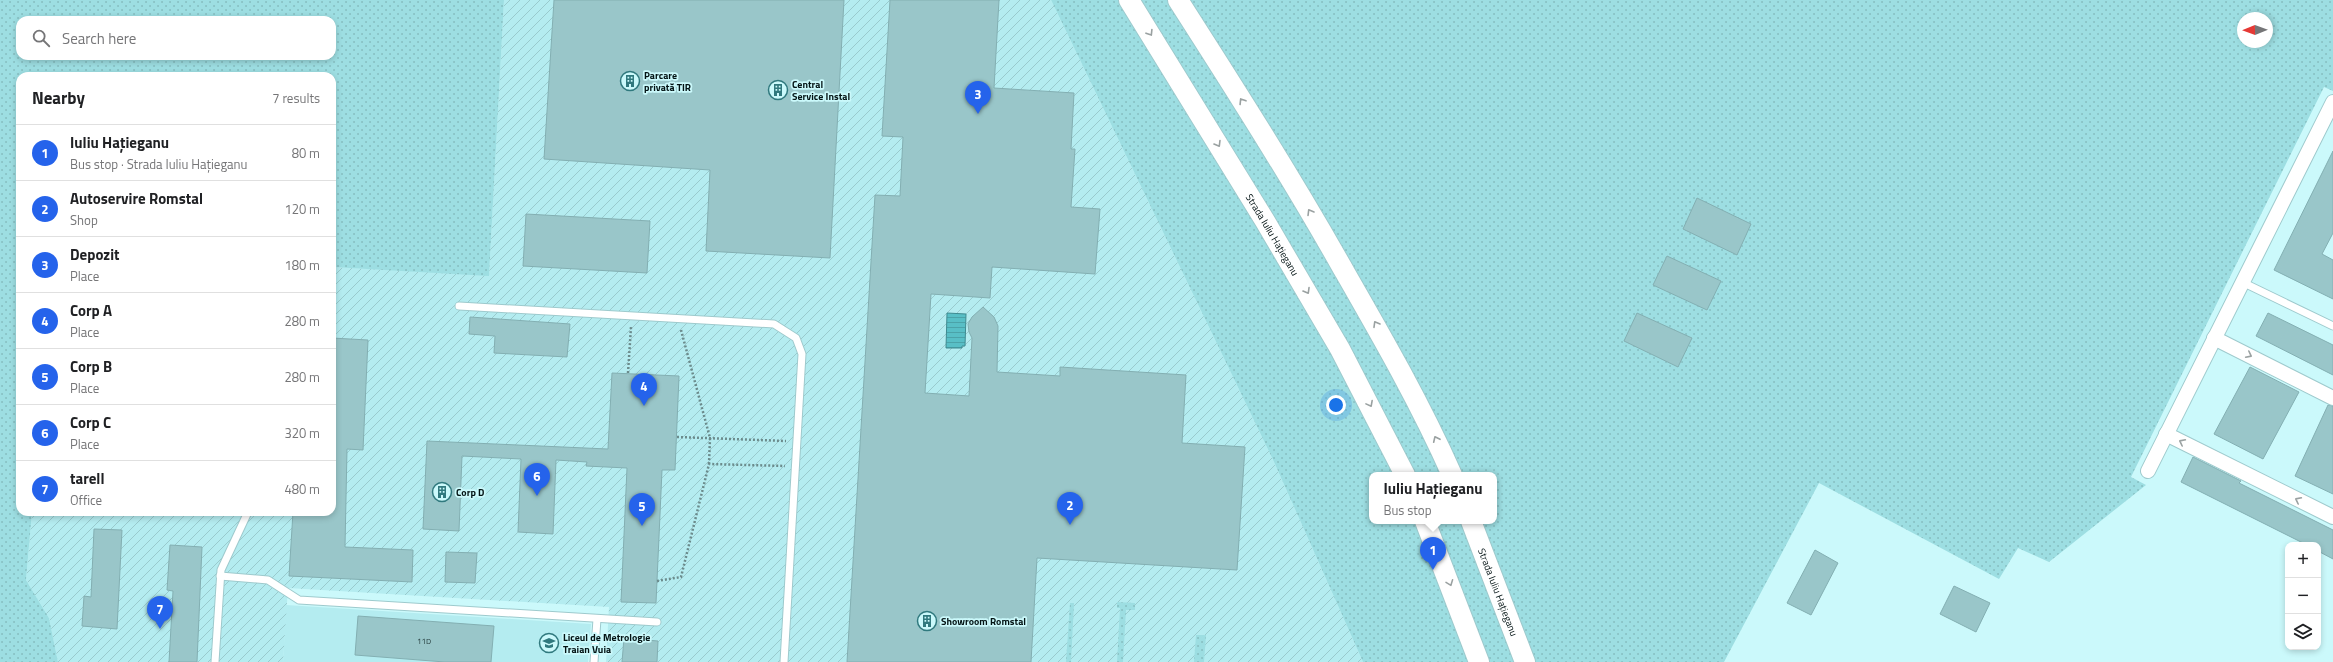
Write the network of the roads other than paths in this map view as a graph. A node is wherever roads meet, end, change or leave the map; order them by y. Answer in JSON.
{"nodes":[{"id":1,"x":1129,"y":0,"type":"edge"},
{"id":2,"x":1178,"y":0,"type":"edge"},
{"id":3,"x":2333,"y":102,"type":"edge"},
{"id":4,"x":2242,"y":282,"type":"junction"},
{"id":5,"x":459,"y":306,"type":"dead end"},
{"id":6,"x":2333,"y":326,"type":"edge"},
{"id":7,"x":2214,"y":338,"type":"junction"},
{"id":8,"x":2333,"y":398,"type":"edge"},
{"id":9,"x":2166,"y":434,"type":"junction"},
{"id":10,"x":2148,"y":471,"type":"dead end"},
{"id":11,"x":1403,"y":472,"type":"edge"},
{"id":12,"x":1451,"y":472,"type":"edge"},
{"id":13,"x":246,"y":516,"type":"edge"},
{"id":14,"x":2333,"y":518,"type":"edge"},
{"id":15,"x":1427,"y":524,"type":"edge"},
{"id":16,"x":1472,"y":524,"type":"edge"},
{"id":17,"x":220,"y":576,"type":"junction"},
{"id":18,"x":597,"y":619,"type":"junction"},
{"id":19,"x":657,"y":622,"type":"dead end"},
{"id":20,"x":215,"y":662,"type":"edge"},
{"id":21,"x":594,"y":662,"type":"edge"},
{"id":22,"x":784,"y":662,"type":"edge"},
{"id":23,"x":1479,"y":662,"type":"edge"},
{"id":24,"x":1525,"y":662,"type":"edge"}],
"edges":[{"from":1,"to":11,"type":"main road","name":"Strada Iuliu Hațieganu","one_way":true},
{"from":12,"to":2,"type":"main road","one_way":true},
{"from":3,"to":4,"type":"street"},
{"from":4,"to":6,"type":"lane"},
{"from":4,"to":7,"type":"street"},
{"from":5,"to":22,"type":"lane"},
{"from":7,"to":8,"type":"street","one_way":true},
{"from":7,"to":9,"type":"street"},
{"from":9,"to":10,"type":"street"},
{"from":14,"to":9,"type":"street","one_way":true},
{"from":13,"to":17,"type":"lane"},
{"from":15,"to":23,"type":"main road","one_way":true},
{"from":16,"to":24,"type":"main road","name":"Strada Iuliu Hațieganu"},
{"from":17,"to":18,"type":"lane"},
{"from":17,"to":20,"type":"lane"},
{"from":18,"to":19,"type":"lane"},
{"from":18,"to":21,"type":"lane"}]}
